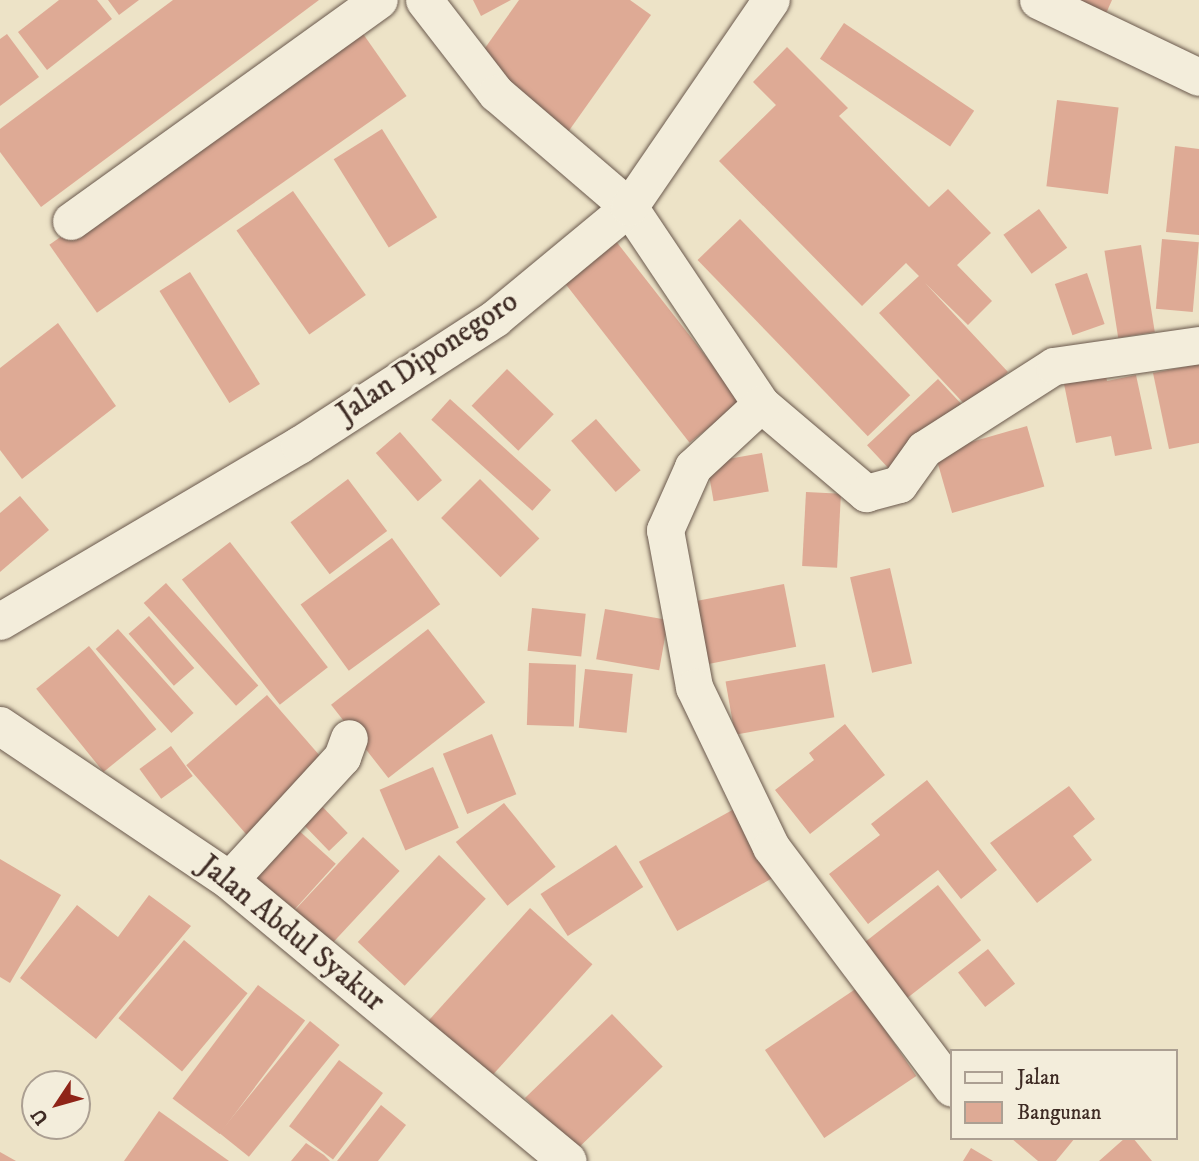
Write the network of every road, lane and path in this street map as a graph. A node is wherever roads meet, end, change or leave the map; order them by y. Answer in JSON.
{"nodes":[{"id":1,"x":379,"y":0,"type":"edge"},
{"id":2,"x":424,"y":0,"type":"edge"},
{"id":3,"x":771,"y":0,"type":"edge"},
{"id":4,"x":1038,"y":0,"type":"edge"},
{"id":5,"x":1199,"y":77,"type":"edge"},
{"id":6,"x":629,"y":207,"type":"junction"},
{"id":7,"x":71,"y":221,"type":"dead end"},
{"id":8,"x":1199,"y":345,"type":"edge"},
{"id":9,"x":761,"y":404,"type":"junction"},
{"id":10,"x":0,"y":621,"type":"edge"},
{"id":11,"x":0,"y":726,"type":"edge"},
{"id":12,"x":349,"y":738,"type":"dead end"},
{"id":13,"x":229,"y":880,"type":"junction"},
{"id":14,"x":950,"y":1085,"type":"edge"},
{"id":15,"x":559,"y":1158,"type":"edge"}],
"edges":[{"from":1,"to":7,"type":"street"},
{"from":2,"to":6,"type":"street"},
{"from":3,"to":6,"type":"street","name":"Jalan Diponegoro"},
{"from":4,"to":5,"type":"street"},
{"from":6,"to":9,"type":"street"},
{"from":6,"to":10,"type":"street","name":"Jalan Diponegoro"},
{"from":8,"to":9,"type":"street"},
{"from":9,"to":14,"type":"street"},
{"from":11,"to":13,"type":"street","name":"Jalan Abdul Syakur"},
{"from":12,"to":13,"type":"street"},
{"from":13,"to":15,"type":"street","name":"Jalan Abdul Syakur"}]}
